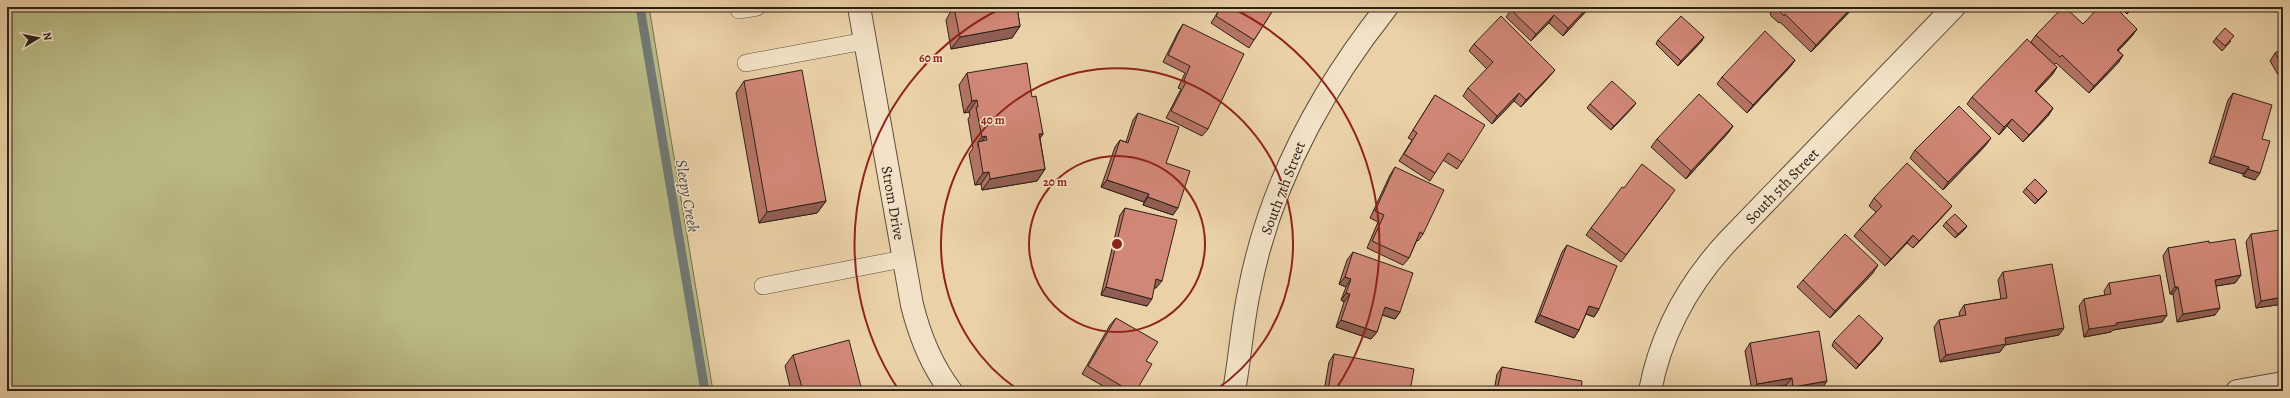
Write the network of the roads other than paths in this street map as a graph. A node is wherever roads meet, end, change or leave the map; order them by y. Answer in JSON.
{"nodes":[{"id":1,"x":757,"y":7,"type":"edge"},
{"id":2,"x":859,"y":7,"type":"edge"},
{"id":3,"x":1386,"y":7,"type":"edge"},
{"id":4,"x":1954,"y":7,"type":"edge"},
{"id":5,"x":739,"y":10,"type":"dead end"},
{"id":6,"x":865,"y":41,"type":"junction"},
{"id":7,"x":746,"y":63,"type":"dead end"},
{"id":8,"x":903,"y":259,"type":"junction"},
{"id":9,"x":763,"y":286,"type":"dead end"},
{"id":10,"x":2283,"y":383,"type":"edge"},
{"id":11,"x":951,"y":391,"type":"edge"},
{"id":12,"x":1234,"y":391,"type":"edge"},
{"id":13,"x":1650,"y":391,"type":"edge"},
{"id":14,"x":2237,"y":391,"type":"edge"}],
"edges":[{"from":1,"to":5,"type":"lane"},
{"from":2,"to":6,"type":"street","name":"Strom Drive"},
{"from":3,"to":12,"type":"street","name":"South 7th Street"},
{"from":4,"to":13,"type":"street","name":"South 5th Street"},
{"from":6,"to":7,"type":"lane"},
{"from":6,"to":8,"type":"street","name":"Strom Drive"},
{"from":8,"to":9,"type":"lane"},
{"from":8,"to":11,"type":"street","name":"Strom Drive"},
{"from":10,"to":14,"type":"street"}]}
